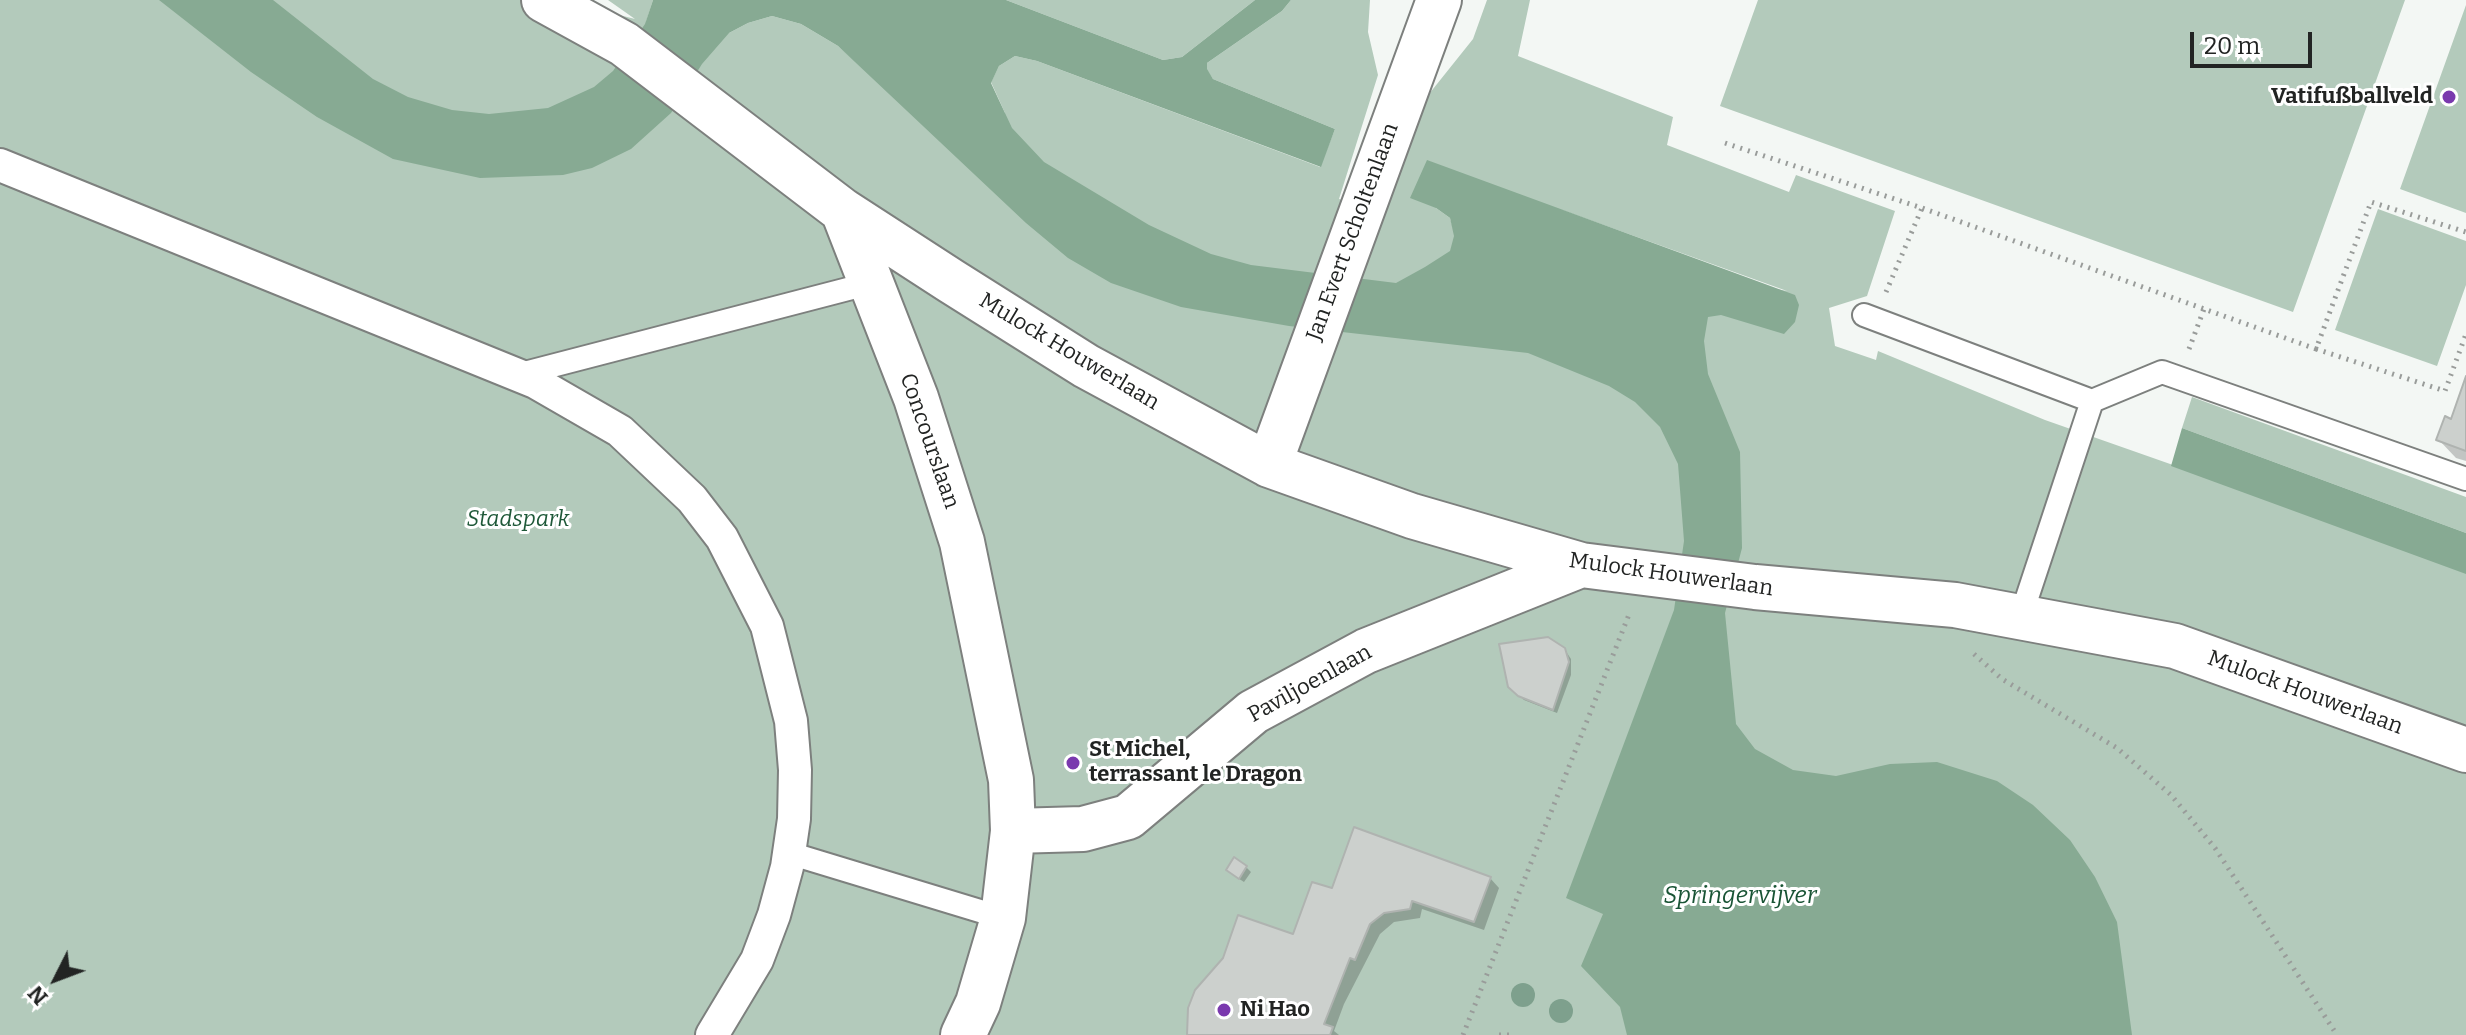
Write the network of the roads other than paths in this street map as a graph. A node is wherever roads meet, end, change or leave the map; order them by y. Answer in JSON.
{"nodes":[{"id":1,"x":544,"y":0,"type":"edge"},
{"id":2,"x":1439,"y":0,"type":"edge"},
{"id":3,"x":0,"y":165,"type":"edge"},
{"id":4,"x":843,"y":211,"type":"junction"},
{"id":5,"x":871,"y":283,"type":"junction"},
{"id":6,"x":1869,"y":316,"type":"road end"},
{"id":7,"x":517,"y":375,"type":"junction"},
{"id":8,"x":2092,"y":401,"type":"junction"},
{"id":9,"x":1269,"y":465,"type":"junction"},
{"id":10,"x":2466,"y":479,"type":"edge"},
{"id":11,"x":1581,"y":565,"type":"junction"},
{"id":12,"x":2021,"y":616,"type":"junction"},
{"id":13,"x":2466,"y":750,"type":"edge"},
{"id":14,"x":1013,"y":831,"type":"junction"},
{"id":15,"x":789,"y":853,"type":"junction"},
{"id":16,"x":1003,"y":918,"type":"junction"},
{"id":17,"x":712,"y":1035,"type":"edge"},
{"id":18,"x":963,"y":1035,"type":"edge"}],
"edges":[{"from":1,"to":4,"type":"street"},
{"from":2,"to":9,"type":"street","name":"Jan Evert Scholtenlaan"},
{"from":3,"to":7,"type":"street"},
{"from":4,"to":5,"type":"street","name":"Concourslaan"},
{"from":4,"to":9,"type":"street","name":"Mulock Houwerlaan"},
{"from":5,"to":7,"type":"lane"},
{"from":5,"to":14,"type":"street","name":"Concourslaan"},
{"from":6,"to":8,"type":"lane"},
{"from":7,"to":15,"type":"street"},
{"from":8,"to":10,"type":"lane"},
{"from":8,"to":12,"type":"lane"},
{"from":9,"to":11,"type":"street","name":"Mulock Houwerlaan"},
{"from":11,"to":12,"type":"street","name":"Mulock Houwerlaan"},
{"from":11,"to":14,"type":"street","name":"Paviljoenlaan"},
{"from":12,"to":13,"type":"street","name":"Mulock Houwerlaan"},
{"from":14,"to":16,"type":"street","name":"Concourslaan"},
{"from":15,"to":16,"type":"lane"},
{"from":15,"to":17,"type":"street"},
{"from":16,"to":18,"type":"street","name":"Concourslaan"}]}
